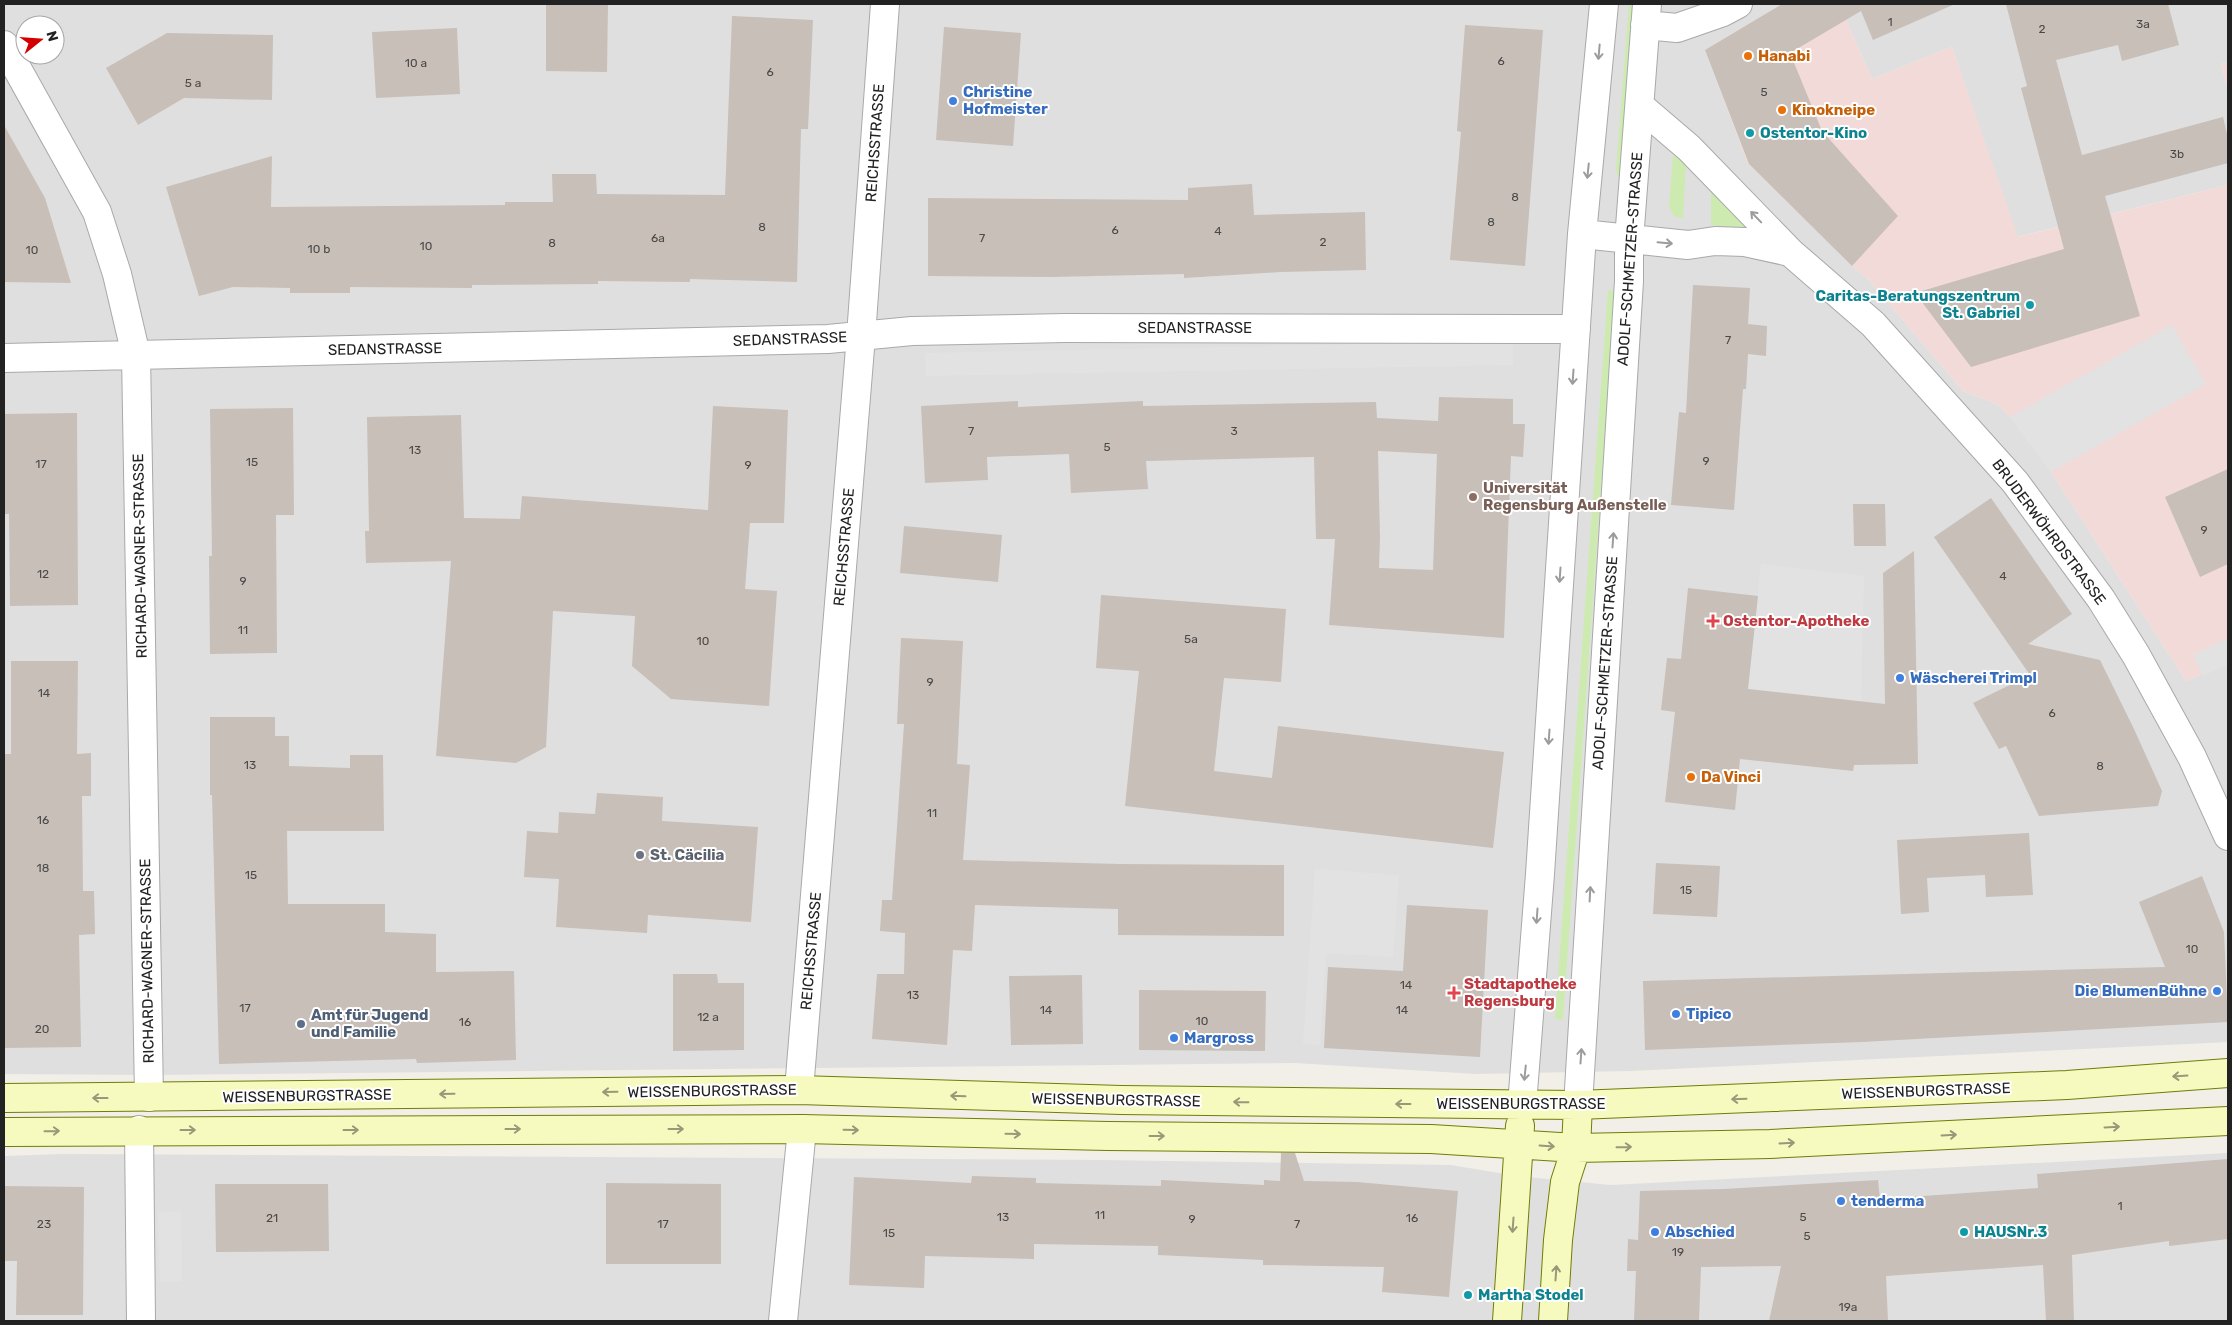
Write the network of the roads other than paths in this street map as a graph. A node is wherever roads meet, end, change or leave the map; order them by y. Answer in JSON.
{"nodes":[{"id":1,"x":885,"y":4,"type":"edge"},
{"id":2,"x":1604,"y":4,"type":"edge"},
{"id":3,"x":1738,"y":4,"type":"edge"},
{"id":4,"x":1646,"y":15,"type":"edge"},
{"id":5,"x":4,"y":44,"type":"edge"},
{"id":6,"x":1641,"y":106,"type":"junction"},
{"id":7,"x":1582,"y":234,"type":"junction"},
{"id":8,"x":1629,"y":240,"type":"junction"},
{"id":9,"x":1790,"y":252,"type":"junction"},
{"id":10,"x":1576,"y":329,"type":"junction"},
{"id":11,"x":861,"y":336,"type":"junction"},
{"id":12,"x":136,"y":355,"type":"junction"},
{"id":13,"x":4,"y":358,"type":"edge"},
{"id":14,"x":2228,"y":836,"type":"edge"},
{"id":15,"x":2228,"y":1073,"type":"edge"},
{"id":16,"x":799,"y":1090,"type":"junction"},
{"id":17,"x":149,"y":1097,"type":"junction"},
{"id":18,"x":4,"y":1098,"type":"edge"},
{"id":19,"x":1522,"y":1105,"type":"junction"},
{"id":20,"x":1578,"y":1105,"type":"junction"},
{"id":21,"x":2228,"y":1122,"type":"edge"},
{"id":22,"x":802,"y":1129,"type":"junction"},
{"id":23,"x":139,"y":1130,"type":"junction"},
{"id":24,"x":4,"y":1132,"type":"edge"},
{"id":25,"x":1519,"y":1144,"type":"junction"},
{"id":26,"x":1576,"y":1148,"type":"junction"},
{"id":27,"x":142,"y":1321,"type":"edge"},
{"id":28,"x":783,"y":1321,"type":"edge"},
{"id":29,"x":1507,"y":1321,"type":"edge"},
{"id":30,"x":1553,"y":1321,"type":"edge"}],
"edges":[{"from":1,"to":11,"type":"street","name":"REICHSSTRASSE"},
{"from":2,"to":7,"type":"street","one_way":true},
{"from":3,"to":4,"type":"street"},
{"from":4,"to":6,"type":"street","name":"ADOLF-SCHMETZER-STRASSE"},
{"from":5,"to":12,"type":"street","name":"RICHARD-WAGNER-STRASSE"},
{"from":6,"to":8,"type":"street","name":"ADOLF-SCHMETZER-STRASSE"},
{"from":9,"to":6,"type":"street","name":"BRUDERWÖHRDSTRASSE","one_way":true},
{"from":7,"to":8,"type":"street","name":"BRUDERWÖHRDSTRASSE"},
{"from":7,"to":10,"type":"street"},
{"from":8,"to":9,"type":"street","name":"BRUDERWÖHRDSTRASSE","one_way":true},
{"from":20,"to":8,"type":"street","name":"ADOLF-SCHMETZER-STRASSE","one_way":true},
{"from":9,"to":14,"type":"street","name":"BRUDERWÖHRDSTRASSE"},
{"from":10,"to":11,"type":"street","name":"SEDANSTRASSE"},
{"from":10,"to":19,"type":"street","one_way":true},
{"from":11,"to":12,"type":"street","name":"SEDANSTRASSE"},
{"from":11,"to":16,"type":"street","name":"REICHSSTRASSE"},
{"from":12,"to":13,"type":"street","name":"SEDANSTRASSE"},
{"from":12,"to":17,"type":"street","name":"RICHARD-WAGNER-STRASSE"},
{"from":15,"to":20,"type":"main road","name":"WEISSENBURGSTRASSE","one_way":true},
{"from":16,"to":17,"type":"main road","name":"WEISSENBURGSTRASSE","one_way":true},
{"from":19,"to":16,"type":"main road","name":"WEISSENBURGSTRASSE","one_way":true},
{"from":17,"to":18,"type":"main road","name":"WEISSENBURGSTRASSE","one_way":true},
{"from":19,"to":20,"type":"main road","name":"WEISSENBURGSTRASSE"},
{"from":19,"to":25,"type":"main road"},
{"from":20,"to":26,"type":"main road","name":"ADOLF-SCHMETZER-STRASSE"},
{"from":26,"to":21,"type":"main road","one_way":true},
{"from":23,"to":22,"type":"main road","one_way":true},
{"from":22,"to":25,"type":"main road","one_way":true},
{"from":22,"to":28,"type":"street"},
{"from":24,"to":23,"type":"main road","one_way":true},
{"from":23,"to":27,"type":"street"},
{"from":25,"to":26,"type":"main road","one_way":true},
{"from":25,"to":29,"type":"main road","one_way":true},
{"from":30,"to":26,"type":"main road","name":"ADOLF-SCHMETZER-STRASSE","one_way":true}]}
